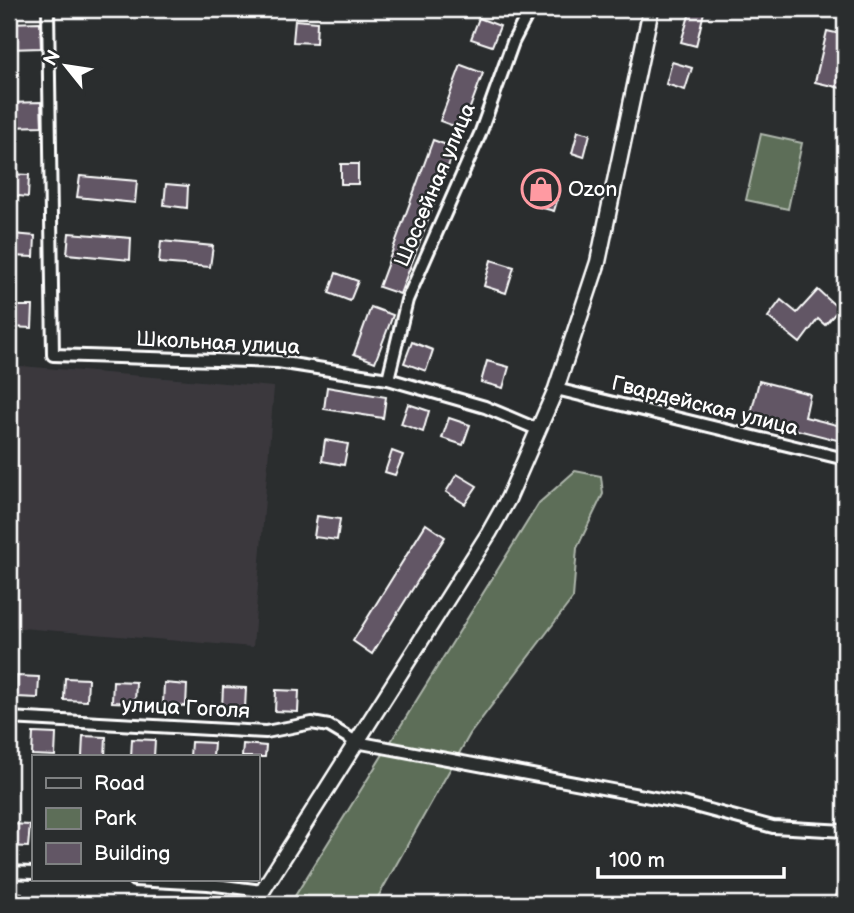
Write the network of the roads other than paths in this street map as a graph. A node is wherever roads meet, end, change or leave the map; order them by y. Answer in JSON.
{"nodes":[{"id":1,"x":48,"y":9,"type":"edge"},
{"id":2,"x":530,"y":9,"type":"edge"},
{"id":3,"x":651,"y":9,"type":"edge"},
{"id":4,"x":388,"y":379,"type":"junction"},
{"id":5,"x":556,"y":389,"type":"junction"},
{"id":6,"x":539,"y":430,"type":"junction"},
{"id":7,"x":845,"y":459,"type":"edge"},
{"id":8,"x":9,"y":718,"type":"edge"},
{"id":9,"x":356,"y":742,"type":"junction"},
{"id":10,"x":845,"y":831,"type":"edge"},
{"id":11,"x":9,"y":872,"type":"edge"},
{"id":12,"x":32,"y":873,"type":"edge"},
{"id":13,"x":152,"y":881,"type":"edge"},
{"id":14,"x":262,"y":891,"type":"junction"},
{"id":15,"x":845,"y":891,"type":"edge"},
{"id":16,"x":254,"y":904,"type":"edge"},
{"id":17,"x":841,"y":904,"type":"edge"}],
"edges":[{"from":1,"to":4,"type":"street","name":"Школьная улица"},
{"from":2,"to":4,"type":"street","name":"Шоссейная улица"},
{"from":3,"to":5,"type":"main road"},
{"from":4,"to":6,"type":"street","name":"Школьная улица"},
{"from":5,"to":6,"type":"main road"},
{"from":5,"to":7,"type":"street","name":"Гвардейская улица"},
{"from":6,"to":9,"type":"main road"},
{"from":8,"to":9,"type":"street","name":"улица Гоголя"},
{"from":9,"to":10,"type":"street","name":"улица Гоголя"},
{"from":9,"to":14,"type":"main road"},
{"from":11,"to":12,"type":"street"},
{"from":13,"to":14,"type":"street"},
{"from":14,"to":16,"type":"main road"},
{"from":15,"to":17,"type":"street"}]}
